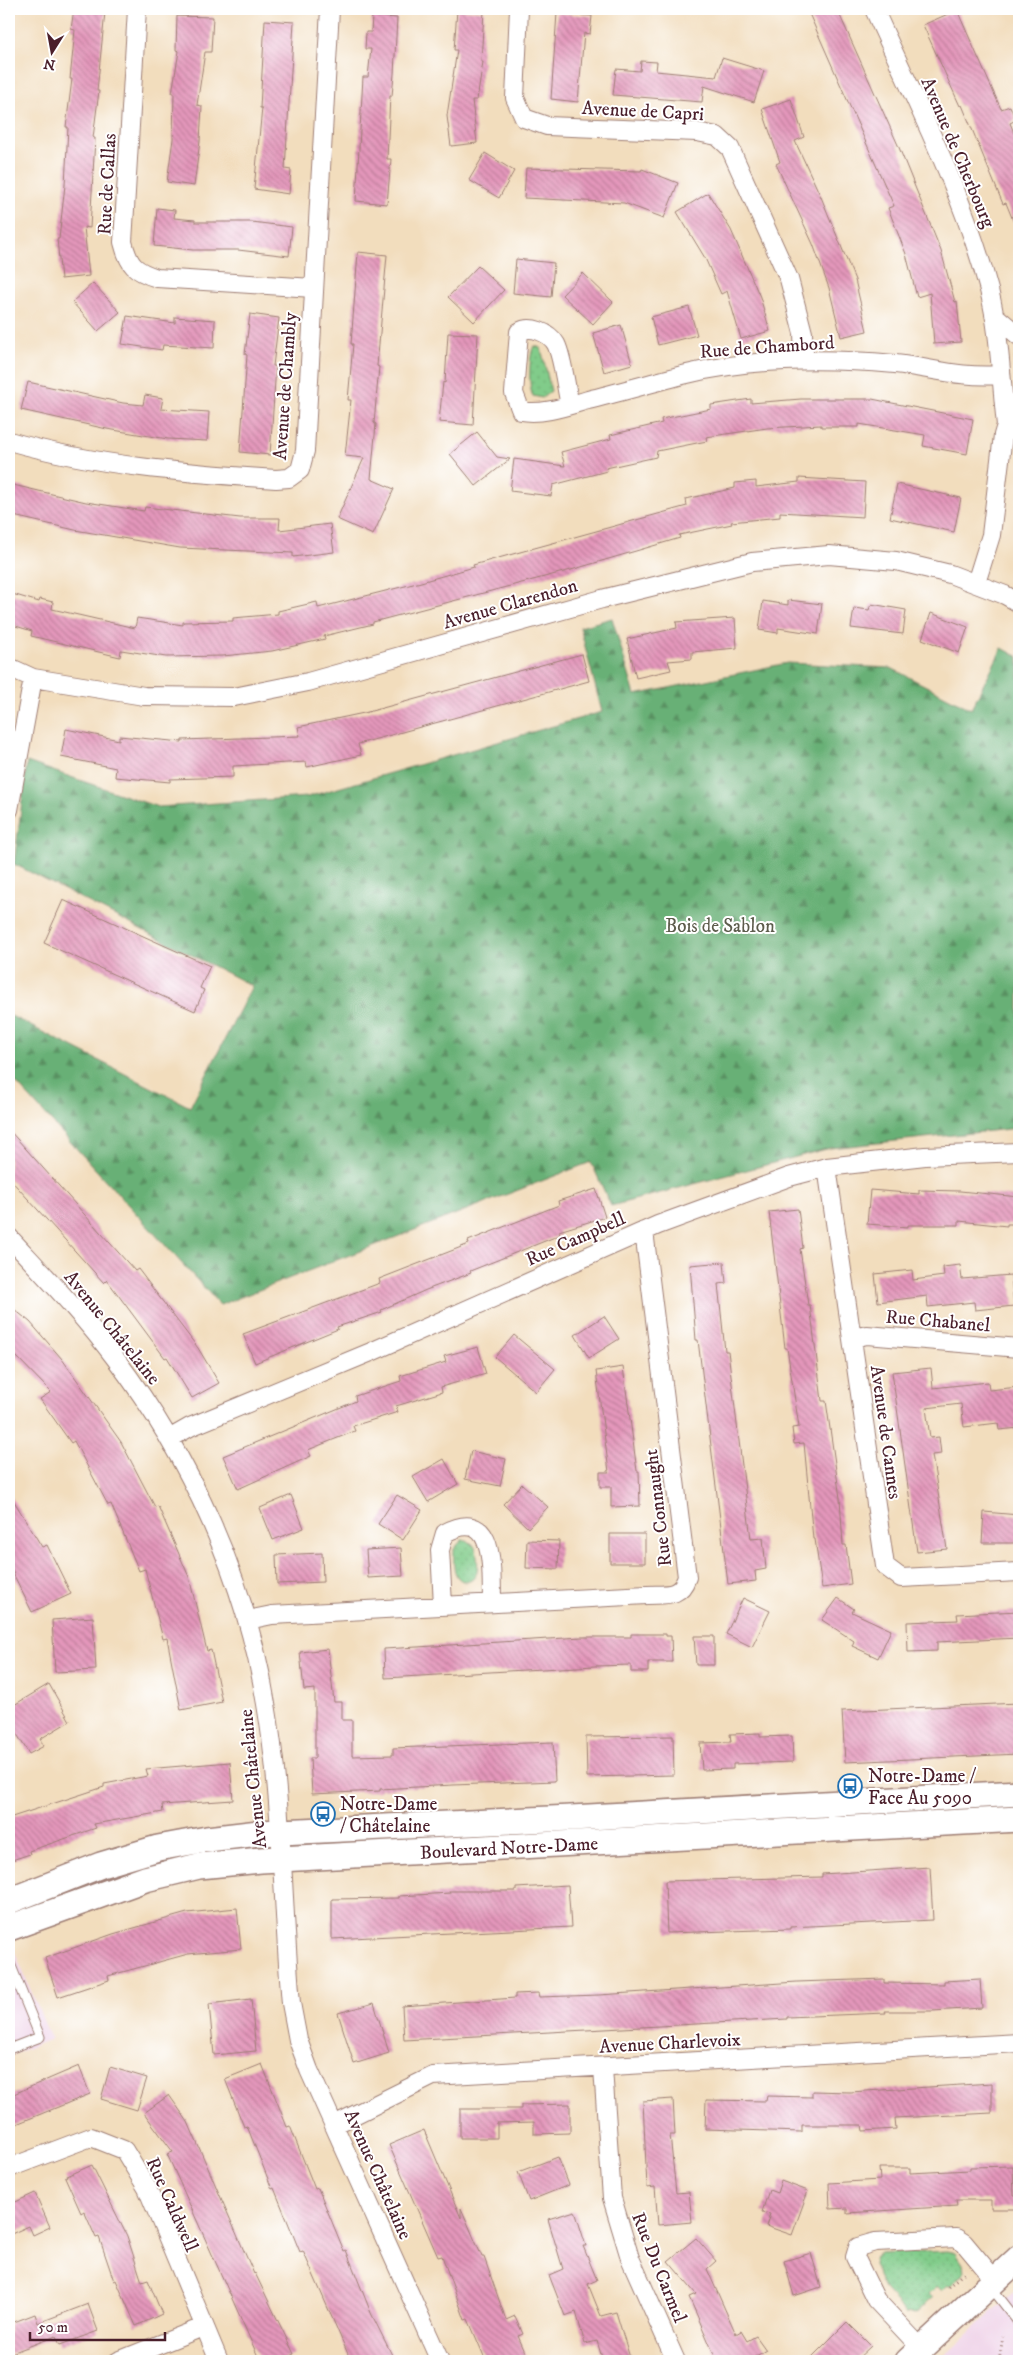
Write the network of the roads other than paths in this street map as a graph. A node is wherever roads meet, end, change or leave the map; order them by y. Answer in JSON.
{"nodes":[{"id":1,"x":137,"y":9,"type":"edge"},
{"id":2,"x":330,"y":9,"type":"edge"},
{"id":3,"x":519,"y":9,"type":"edge"},
{"id":4,"x":874,"y":9,"type":"edge"},
{"id":5,"x":313,"y":288,"type":"junction"},
{"id":6,"x":994,"y":315,"type":"junction"},
{"id":7,"x":1019,"y":336,"type":"edge"},
{"id":8,"x":804,"y":360,"type":"junction"},
{"id":9,"x":1000,"y":375,"type":"junction"},
{"id":10,"x":570,"y":405,"type":"junction"},
{"id":11,"x":1013,"y":422,"type":"edge"},
{"id":12,"x":9,"y":441,"type":"edge"},
{"id":13,"x":976,"y":583,"type":"junction"},
{"id":14,"x":1019,"y":603,"type":"edge"},
{"id":15,"x":9,"y":667,"type":"edge"},
{"id":16,"x":33,"y":678,"type":"junction"},
{"id":17,"x":9,"y":810,"type":"edge"},
{"id":18,"x":1019,"y":1152,"type":"edge"},
{"id":19,"x":827,"y":1167,"type":"junction"},
{"id":20,"x":644,"y":1231,"type":"junction"},
{"id":21,"x":9,"y":1237,"type":"edge"},
{"id":22,"x":853,"y":1338,"type":"junction"},
{"id":23,"x":1019,"y":1348,"type":"edge"},
{"id":24,"x":169,"y":1439,"type":"junction"},
{"id":25,"x":1019,"y":1572,"type":"edge"},
{"id":26,"x":492,"y":1602,"type":"junction"},
{"id":27,"x":443,"y":1605,"type":"junction"},
{"id":28,"x":248,"y":1620,"type":"junction"},
{"id":29,"x":1019,"y":1793,"type":"edge"},
{"id":30,"x":1019,"y":1819,"type":"edge"},
{"id":31,"x":279,"y":1831,"type":"junction"},
{"id":32,"x":281,"y":1859,"type":"junction"},
{"id":33,"x":9,"y":1901,"type":"edge"},
{"id":34,"x":9,"y":1928,"type":"edge"},
{"id":35,"x":9,"y":1961,"type":"edge"},
{"id":36,"x":1019,"y":2043,"type":"edge"},
{"id":37,"x":9,"y":2049,"type":"edge"},
{"id":38,"x":603,"y":2068,"type":"junction"},
{"id":39,"x":334,"y":2125,"type":"junction"},
{"id":40,"x":9,"y":2168,"type":"edge"},
{"id":41,"x":1019,"y":2258,"type":"edge"},
{"id":42,"x":992,"y":2282,"type":"junction"},
{"id":43,"x":1019,"y":2323,"type":"edge"},
{"id":44,"x":203,"y":2327,"type":"junction"},
{"id":45,"x":914,"y":2354,"type":"edge"},
{"id":46,"x":118,"y":2361,"type":"edge"},
{"id":47,"x":219,"y":2361,"type":"edge"},
{"id":48,"x":440,"y":2361,"type":"edge"},
{"id":49,"x":676,"y":2361,"type":"edge"}],
"edges":[{"from":1,"to":5,"type":"street","name":"Rue de Callas"},
{"from":2,"to":5,"type":"street","name":"Avenue de Chambly"},
{"from":3,"to":8,"type":"street","name":"Avenue de Capri"},
{"from":4,"to":6,"type":"street","name":"Avenue de Cherbourg"},
{"from":5,"to":12,"type":"street","name":"Avenue de Chambly"},
{"from":6,"to":7,"type":"street"},
{"from":6,"to":9,"type":"street","name":"Avenue de Cherbourg"},
{"from":8,"to":9,"type":"street","name":"Rue de Chambord"},
{"from":8,"to":10,"type":"street","name":"Rue de Chambord"},
{"from":9,"to":11,"type":"street","name":"Avenue de Cherbourg"},
{"from":10,"to":10,"type":"street","name":"Rue de Chambord"},
{"from":11,"to":13,"type":"street","name":"Avenue de Cherbourg"},
{"from":13,"to":14,"type":"street","name":"Avenue Clarendon"},
{"from":13,"to":16,"type":"street","name":"Avenue Clarendon"},
{"from":15,"to":16,"type":"street","name":"Avenue Clarendon"},
{"from":16,"to":17,"type":"street"},
{"from":18,"to":19,"type":"street","name":"Rue Campbell"},
{"from":19,"to":20,"type":"street","name":"Rue Campbell"},
{"from":19,"to":22,"type":"street","name":"Avenue de Cannes"},
{"from":20,"to":24,"type":"street","name":"Rue Campbell"},
{"from":20,"to":26,"type":"street","name":"Rue Connaught"},
{"from":21,"to":24,"type":"street","name":"Avenue Châtelaine"},
{"from":22,"to":23,"type":"street","name":"Rue Chabanel"},
{"from":22,"to":25,"type":"street","name":"Avenue de Cannes"},
{"from":24,"to":28,"type":"street","name":"Avenue Châtelaine"},
{"from":26,"to":27,"type":"street","name":"Rue Connaught"},
{"from":26,"to":27,"type":"street"},
{"from":27,"to":28,"type":"street","name":"Rue Connaught"},
{"from":28,"to":31,"type":"street","name":"Avenue Châtelaine"},
{"from":29,"to":31,"type":"street","name":"Boulevard Notre-Dame"},
{"from":30,"to":32,"type":"street","name":"Boulevard Notre-Dame"},
{"from":31,"to":32,"type":"street","name":"Avenue Châtelaine"},
{"from":31,"to":33,"type":"street","name":"Boulevard Notre-Dame"},
{"from":32,"to":34,"type":"street","name":"Boulevard Notre-Dame"},
{"from":32,"to":39,"type":"street","name":"Avenue Châtelaine"},
{"from":35,"to":37,"type":"lane"},
{"from":36,"to":38,"type":"street","name":"Avenue Charlevoix"},
{"from":38,"to":39,"type":"street","name":"Avenue Charlevoix"},
{"from":38,"to":49,"type":"street","name":"Rue Du Carmel"},
{"from":39,"to":48,"type":"street","name":"Avenue Châtelaine"},
{"from":40,"to":44,"type":"street","name":"Rue Caldwell"},
{"from":41,"to":42,"type":"street"},
{"from":42,"to":43,"type":"lane"},
{"from":42,"to":45,"type":"street"},
{"from":42,"to":45,"type":"street"},
{"from":44,"to":46,"type":"street"},
{"from":44,"to":47,"type":"street","name":"Rue Caldwell"}]}
